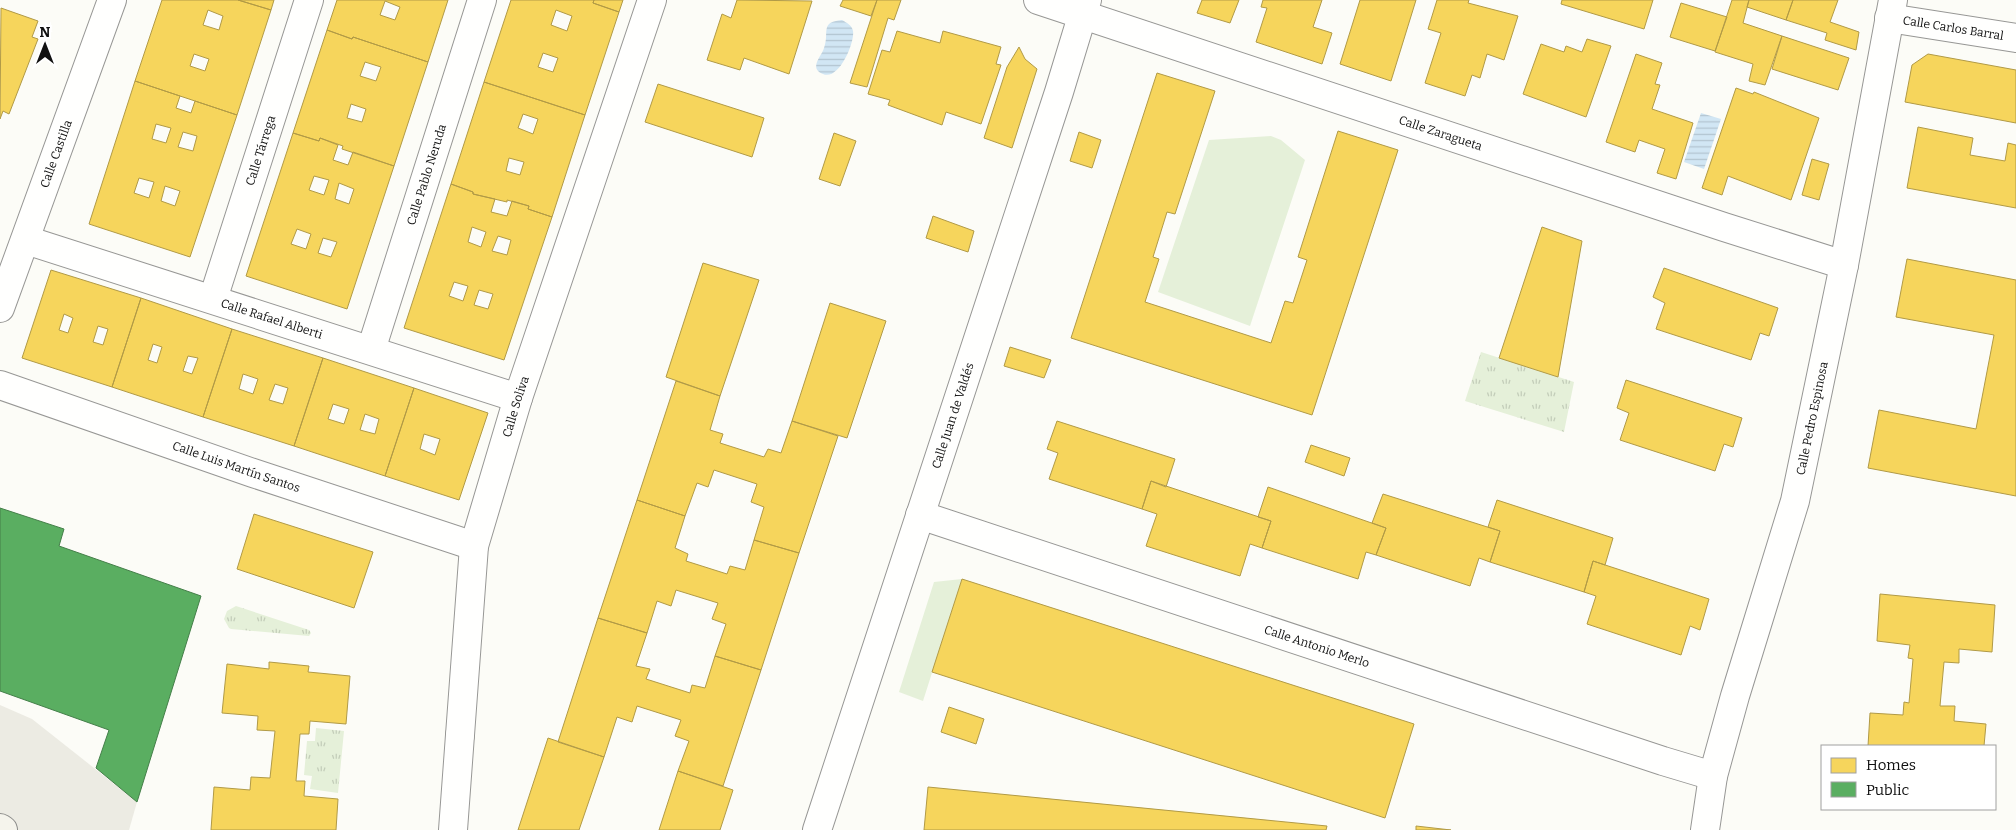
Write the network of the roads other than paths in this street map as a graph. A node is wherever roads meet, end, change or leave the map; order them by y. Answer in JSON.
{"nodes":[{"id":1,"x":112,"y":0,"type":"edge"},
{"id":2,"x":309,"y":0,"type":"edge"},
{"id":3,"x":482,"y":0,"type":"edge"},
{"id":4,"x":652,"y":0,"type":"edge"},
{"id":5,"x":1038,"y":0,"type":"edge"},
{"id":6,"x":1085,"y":8,"type":"edge"},
{"id":7,"x":1891,"y":9,"type":"edge"},
{"id":8,"x":2016,"y":38,"type":"edge"},
{"id":9,"x":26,"y":240,"type":"junction"},
{"id":10,"x":1844,"y":265,"type":"junction"},
{"id":11,"x":6,"y":275,"type":"edge"},
{"id":12,"x":213,"y":299,"type":"junction"},
{"id":13,"x":0,"y":308,"type":"edge"},
{"id":14,"x":370,"y":350,"type":"junction"},
{"id":15,"x":0,"y":385,"type":"edge"},
{"id":16,"x":518,"y":398,"type":"junction"},
{"id":17,"x":920,"y":515,"type":"junction"},
{"id":18,"x":474,"y":546,"type":"junction"},
{"id":19,"x":1713,"y":776,"type":"junction"},
{"id":20,"x":0,"y":828,"type":"edge"},
{"id":21,"x":4,"y":830,"type":"edge"},
{"id":22,"x":453,"y":830,"type":"edge"},
{"id":23,"x":817,"y":830,"type":"edge"},
{"id":24,"x":1705,"y":830,"type":"edge"}],
"edges":[{"from":1,"to":9,"type":"street","name":"Calle Castilla"},
{"from":2,"to":12,"type":"street","name":"Calle Tárrega"},
{"from":3,"to":14,"type":"street","name":"Calle Pablo Neruda"},
{"from":4,"to":16,"type":"street","name":"Calle Soliva"},
{"from":5,"to":6,"type":"street","name":"Calle Zaragueta"},
{"from":6,"to":10,"type":"street","name":"Calle Zaragueta"},
{"from":6,"to":17,"type":"street","name":"Calle Juan de Valdés"},
{"from":7,"to":8,"type":"street","name":"Calle Carlos Barral"},
{"from":7,"to":10,"type":"street","name":"Calle Pedro Espinosa"},
{"from":9,"to":11,"type":"street","name":"Calle Castilla"},
{"from":9,"to":12,"type":"street","name":"Calle Rafael Alberti"},
{"from":10,"to":19,"type":"street","name":"Calle Pedro Espinosa"},
{"from":11,"to":13,"type":"street","name":"Calle Castilla"},
{"from":12,"to":14,"type":"street","name":"Calle Rafael Alberti"},
{"from":14,"to":16,"type":"street","name":"Calle Rafael Alberti"},
{"from":15,"to":18,"type":"street","name":"Calle Luis Martín Santos"},
{"from":16,"to":18,"type":"street","name":"Calle Soliva"},
{"from":17,"to":19,"type":"street","name":"Calle Antonio Merlo"},
{"from":17,"to":23,"type":"street","name":"Calle Juan de Valdés"},
{"from":18,"to":22,"type":"street","name":"Calle Soliva"},
{"from":19,"to":24,"type":"street","name":"Calle Pedro Espinosa"},
{"from":20,"to":21,"type":"main road"}]}
